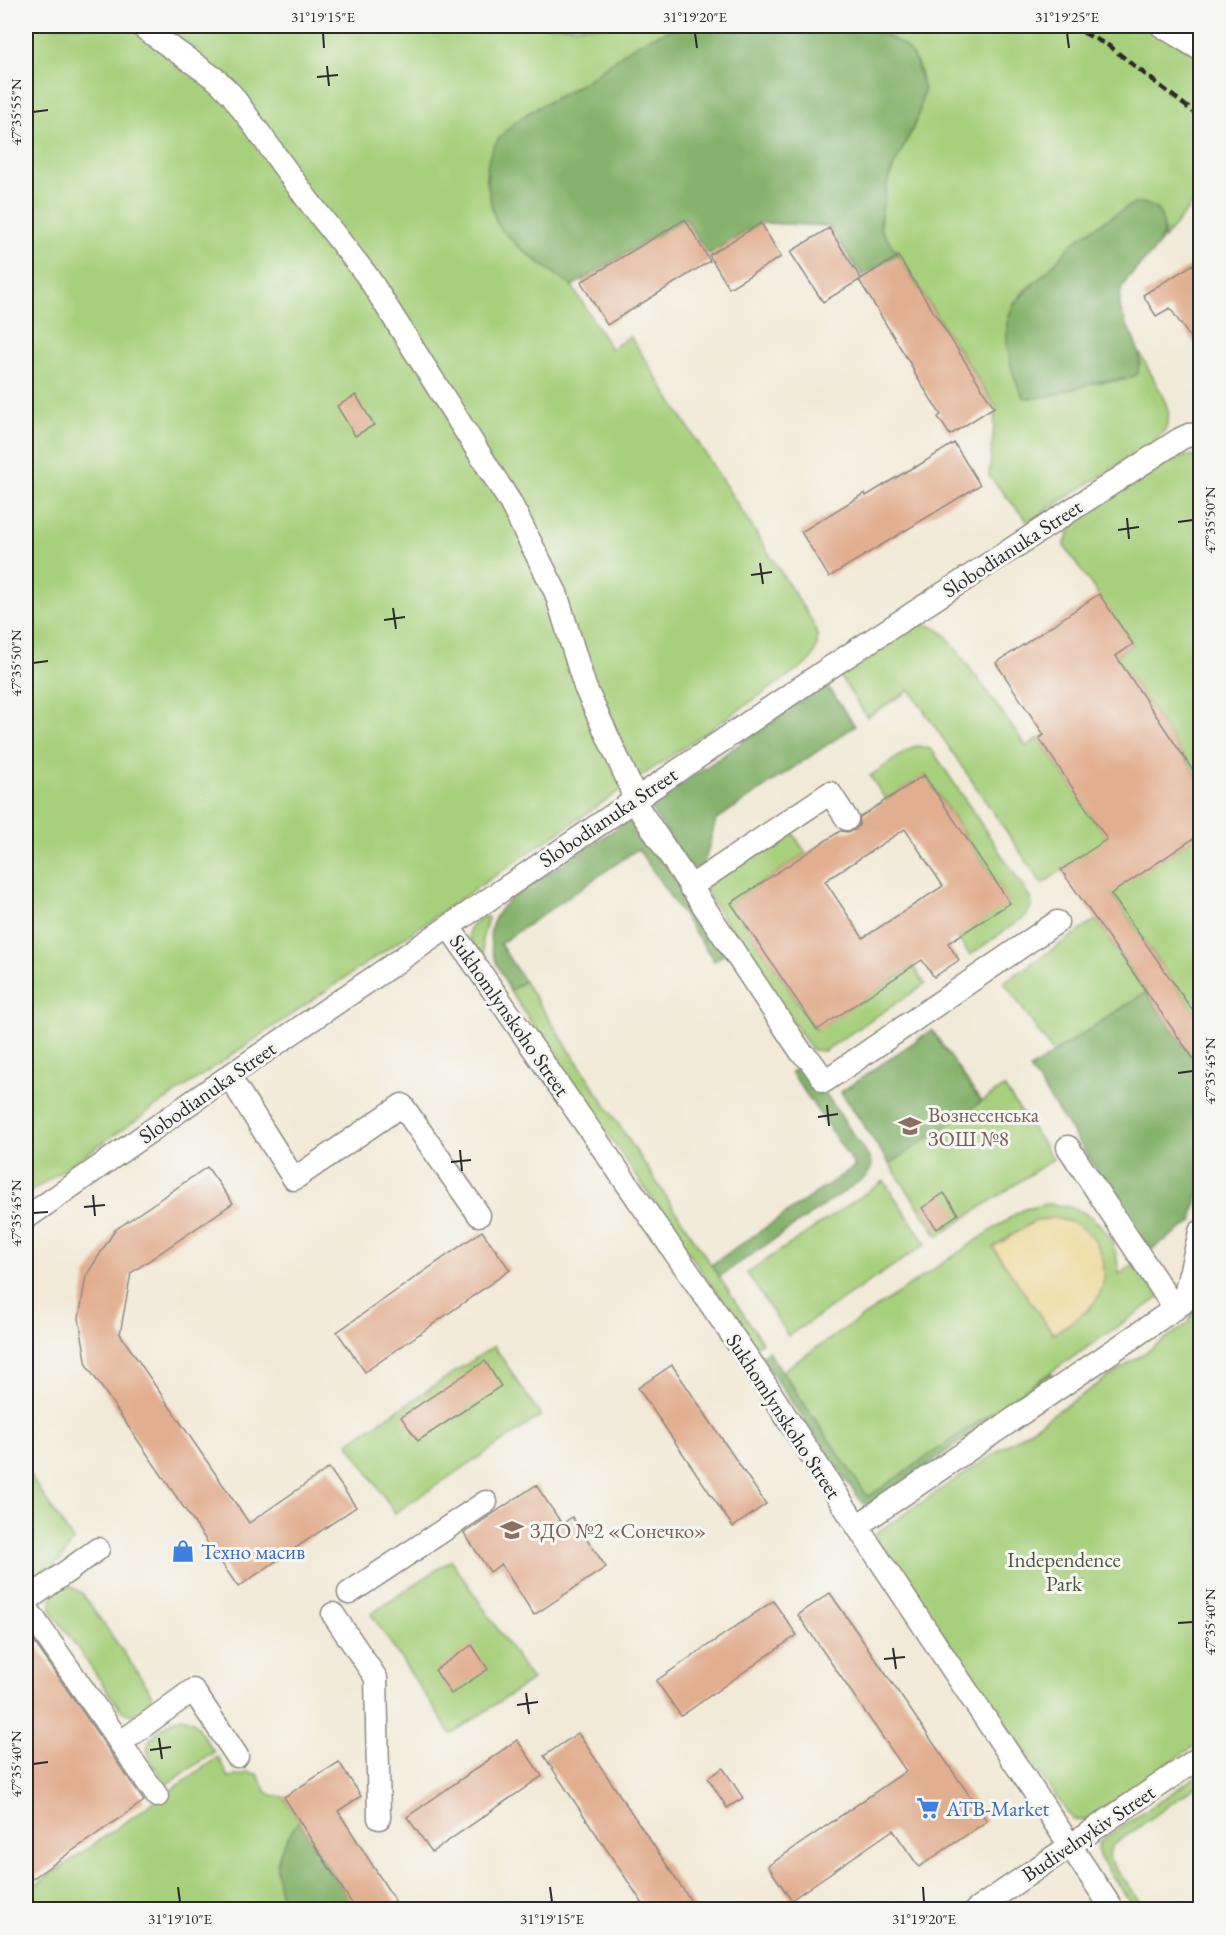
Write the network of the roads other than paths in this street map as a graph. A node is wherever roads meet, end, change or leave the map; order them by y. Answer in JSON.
{"nodes":[{"id":1,"x":141,"y":26,"type":"edge"},
{"id":2,"x":1162,"y":26,"type":"edge"},
{"id":3,"x":1200,"y":49,"type":"edge"},
{"id":4,"x":1200,"y":434,"type":"edge"},
{"id":5,"x":633,"y":800,"type":"junction"},
{"id":6,"x":847,"y":819,"type":"dead end"},
{"id":7,"x":690,"y":887,"type":"junction"},
{"id":8,"x":1057,"y":922,"type":"dead end"},
{"id":9,"x":448,"y":927,"type":"junction"},
{"id":10,"x":229,"y":1076,"type":"junction"},
{"id":11,"x":1068,"y":1147,"type":"dead end"},
{"id":12,"x":479,"y":1215,"type":"dead end"},
{"id":13,"x":26,"y":1218,"type":"edge"},
{"id":14,"x":1200,"y":1232,"type":"edge"},
{"id":15,"x":1175,"y":1309,"type":"junction"},
{"id":16,"x":486,"y":1502,"type":"dead end"},
{"id":17,"x":856,"y":1526,"type":"junction"},
{"id":18,"x":98,"y":1549,"type":"dead end"},
{"id":19,"x":349,"y":1593,"type":"dead end"},
{"id":20,"x":26,"y":1601,"type":"edge"},
{"id":21,"x":26,"y":1607,"type":"edge"},
{"id":22,"x":333,"y":1614,"type":"dead end"},
{"id":23,"x":120,"y":1743,"type":"junction"},
{"id":24,"x":237,"y":1756,"type":"dead end"},
{"id":25,"x":1200,"y":1757,"type":"edge"},
{"id":26,"x":157,"y":1796,"type":"dead end"},
{"id":27,"x":379,"y":1818,"type":"dead end"},
{"id":28,"x":1069,"y":1845,"type":"junction"},
{"id":29,"x":976,"y":1910,"type":"edge"},
{"id":30,"x":1113,"y":1910,"type":"edge"}],
"edges":[{"from":1,"to":5,"type":"street"},
{"from":2,"to":3,"type":"street"},
{"from":4,"to":5,"type":"street","name":"Slobodianuka Street"},
{"from":5,"to":7,"type":"street"},
{"from":5,"to":9,"type":"street","name":"Slobodianuka Street"},
{"from":6,"to":7,"type":"street"},
{"from":7,"to":8,"type":"street"},
{"from":9,"to":10,"type":"street","name":"Slobodianuka Street"},
{"from":9,"to":17,"type":"street","name":"Sukhomlynskoho Street"},
{"from":10,"to":12,"type":"street"},
{"from":10,"to":13,"type":"street","name":"Slobodianuka Street"},
{"from":11,"to":15,"type":"street"},
{"from":14,"to":15,"type":"street"},
{"from":15,"to":17,"type":"street"},
{"from":16,"to":19,"type":"street"},
{"from":17,"to":28,"type":"street","name":"Sukhomlynskoho Street"},
{"from":18,"to":20,"type":"street"},
{"from":21,"to":23,"type":"street"},
{"from":22,"to":27,"type":"street"},
{"from":23,"to":24,"type":"street"},
{"from":23,"to":26,"type":"street"},
{"from":25,"to":28,"type":"street","name":"Budivelnykiv Street"},
{"from":28,"to":29,"type":"street","name":"Budivelnykiv Street"},
{"from":28,"to":30,"type":"street","name":"Sukhomlynskoho Street"}]}
